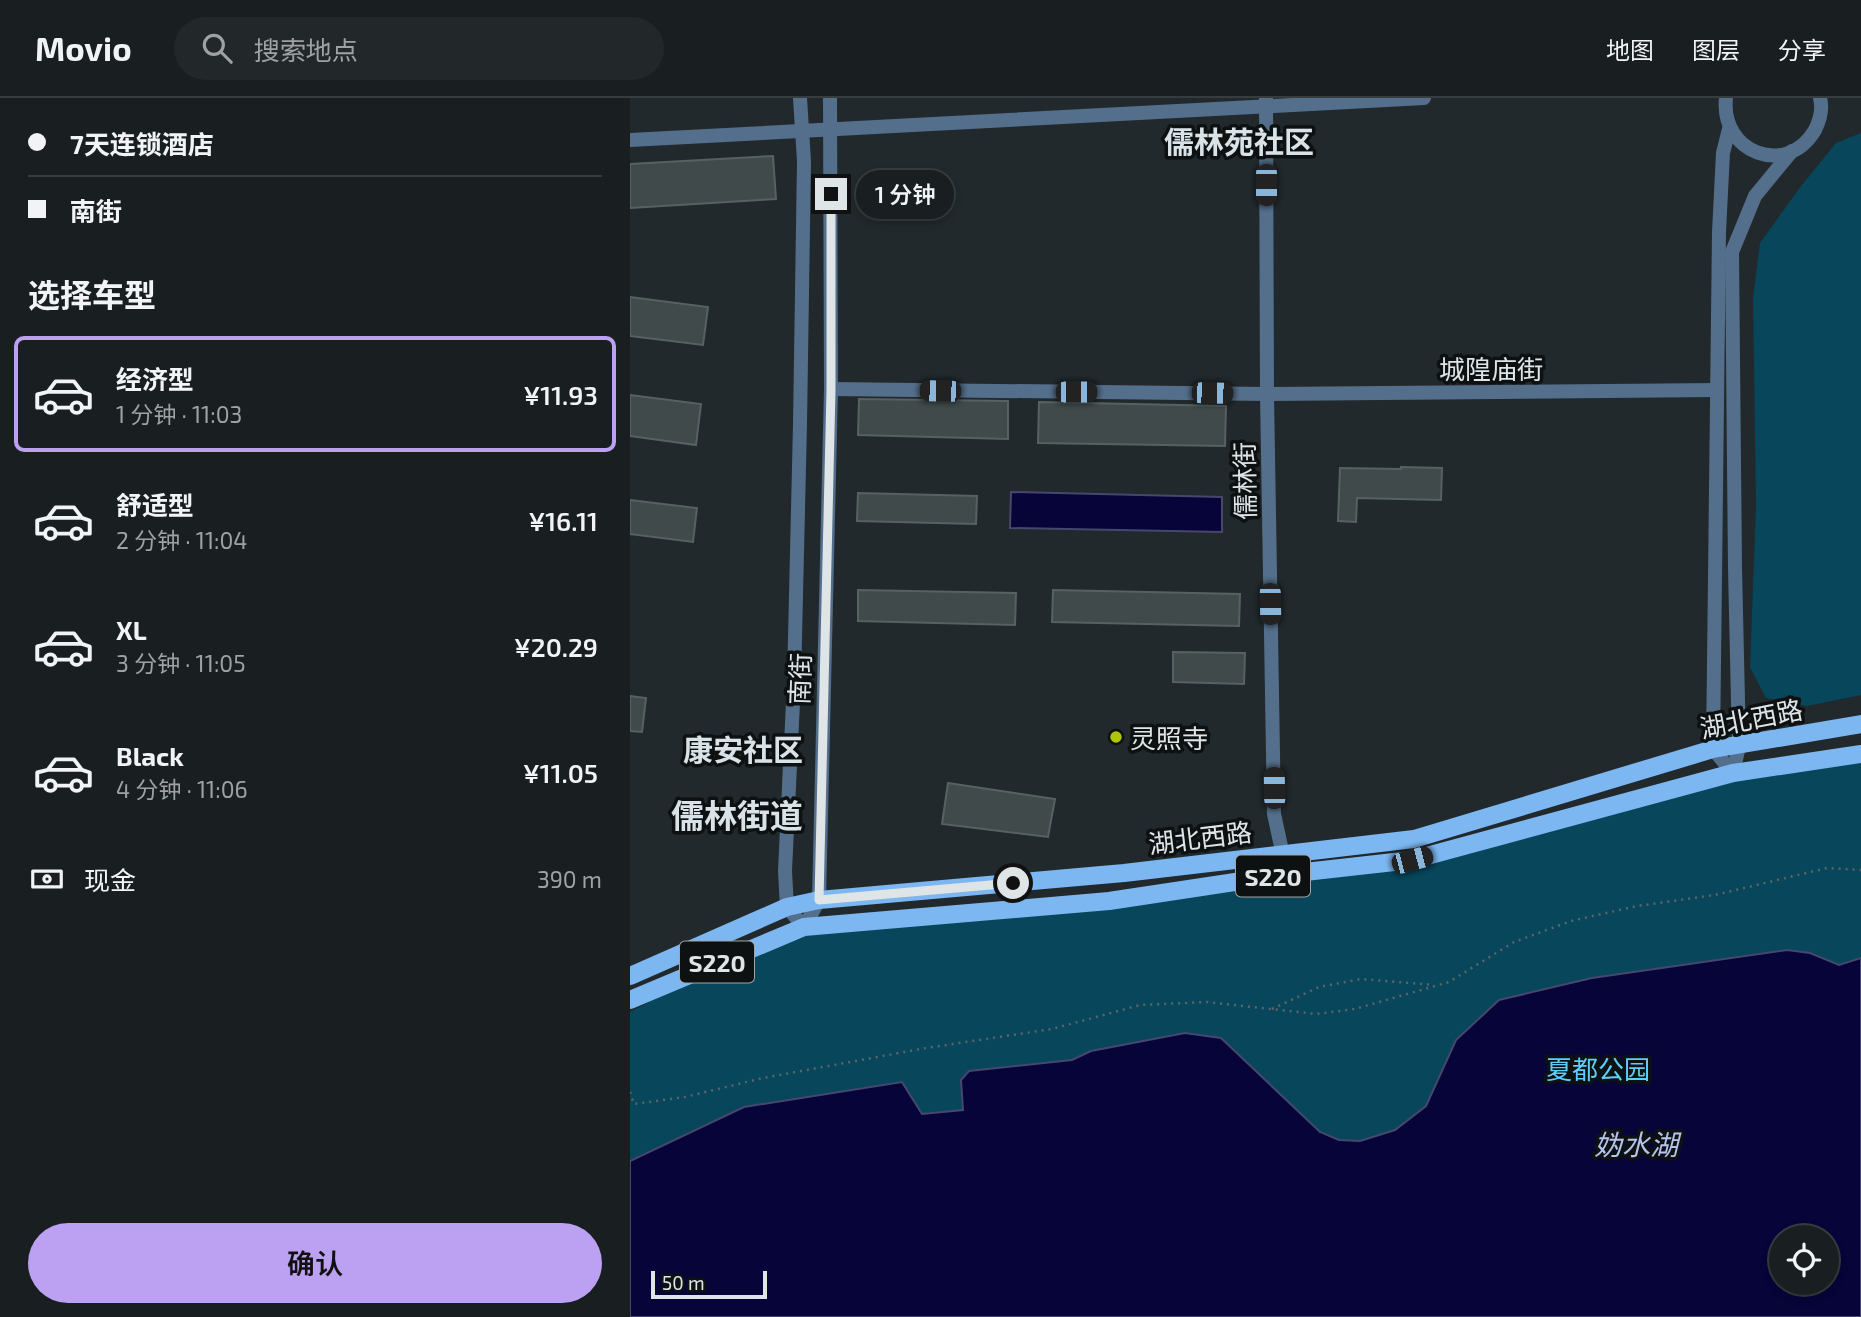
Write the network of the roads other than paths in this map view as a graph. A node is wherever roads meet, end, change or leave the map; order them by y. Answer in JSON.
{"nodes":[{"id":1,"x":800,"y":98,"type":"edge"},
{"id":2,"x":830,"y":98,"type":"edge"},
{"id":3,"x":1424,"y":98,"type":"edge"},
{"id":4,"x":1726,"y":98,"type":"edge"},
{"id":5,"x":1823,"y":100,"type":"edge"},
{"id":6,"x":1266,"y":102,"type":"edge"},
{"id":7,"x":1730,"y":129,"type":"junction"},
{"id":8,"x":831,"y":130,"type":"junction"},
{"id":9,"x":802,"y":132,"type":"junction"},
{"id":10,"x":630,"y":140,"type":"edge"},
{"id":11,"x":1791,"y":151,"type":"junction"},
{"id":12,"x":831,"y":390,"type":"junction"},
{"id":13,"x":1717,"y":390,"type":"junction"},
{"id":14,"x":1267,"y":394,"type":"junction"},
{"id":15,"x":1861,"y":724,"type":"edge"},
{"id":16,"x":1739,"y":746,"type":"junction"},
{"id":17,"x":1713,"y":749,"type":"junction"},
{"id":18,"x":1861,"y":754,"type":"edge"},
{"id":19,"x":1732,"y":773,"type":"junction"},
{"id":20,"x":1283,"y":853,"type":"junction"},
{"id":21,"x":1287,"y":874,"type":"junction"},
{"id":22,"x":819,"y":900,"type":"junction"},
{"id":23,"x":787,"y":907,"type":"junction"},
{"id":24,"x":804,"y":927,"type":"junction"},
{"id":25,"x":630,"y":976,"type":"edge"},
{"id":26,"x":630,"y":1000,"type":"edge"}],
"edges":[{"from":1,"to":9,"type":"street","name":"南街"},
{"from":2,"to":8,"type":"street","name":"南街"},
{"from":3,"to":6,"type":"street"},
{"from":4,"to":7,"type":"street"},
{"from":5,"to":11,"type":"street"},
{"from":6,"to":8,"type":"street"},
{"from":6,"to":14,"type":"street","name":"儒林街"},
{"from":7,"to":11,"type":"street"},
{"from":7,"to":13,"type":"street"},
{"from":8,"to":9,"type":"street"},
{"from":8,"to":12,"type":"street","name":"南街"},
{"from":9,"to":10,"type":"street"},
{"from":9,"to":23,"type":"street","name":"南街"},
{"from":11,"to":16,"type":"street"},
{"from":12,"to":14,"type":"street","name":"城隍庙街"},
{"from":12,"to":22,"type":"street","name":"南街"},
{"from":13,"to":14,"type":"street","name":"城隍庙街"},
{"from":13,"to":17,"type":"street"},
{"from":14,"to":20,"type":"street","name":"儒林街"},
{"from":15,"to":16,"type":"main road","name":"湖北西路","number":"S220"},
{"from":16,"to":17,"type":"main road","name":"湖北西路","number":"S220"},
{"from":16,"to":19,"type":"street"},
{"from":17,"to":19,"type":"street"},
{"from":17,"to":20,"type":"main road","name":"湖北西路","number":"S220"},
{"from":18,"to":19,"type":"main road","name":"湖北西路","number":"S220"},
{"from":19,"to":21,"type":"main road","name":"湖北西路","number":"S220"},
{"from":20,"to":21,"type":"street","name":"儒林街"},
{"from":20,"to":22,"type":"main road","name":"湖北西路","number":"S220"},
{"from":21,"to":24,"type":"main road","name":"湖北西路","number":"S220"},
{"from":22,"to":23,"type":"main road","name":"湖北西路","number":"S220"},
{"from":22,"to":24,"type":"street","name":"南街"},
{"from":23,"to":24,"type":"street"},
{"from":23,"to":25,"type":"main road","name":"湖北西路","number":"S220"},
{"from":24,"to":26,"type":"main road","name":"湖北西路","number":"S220"}]}
